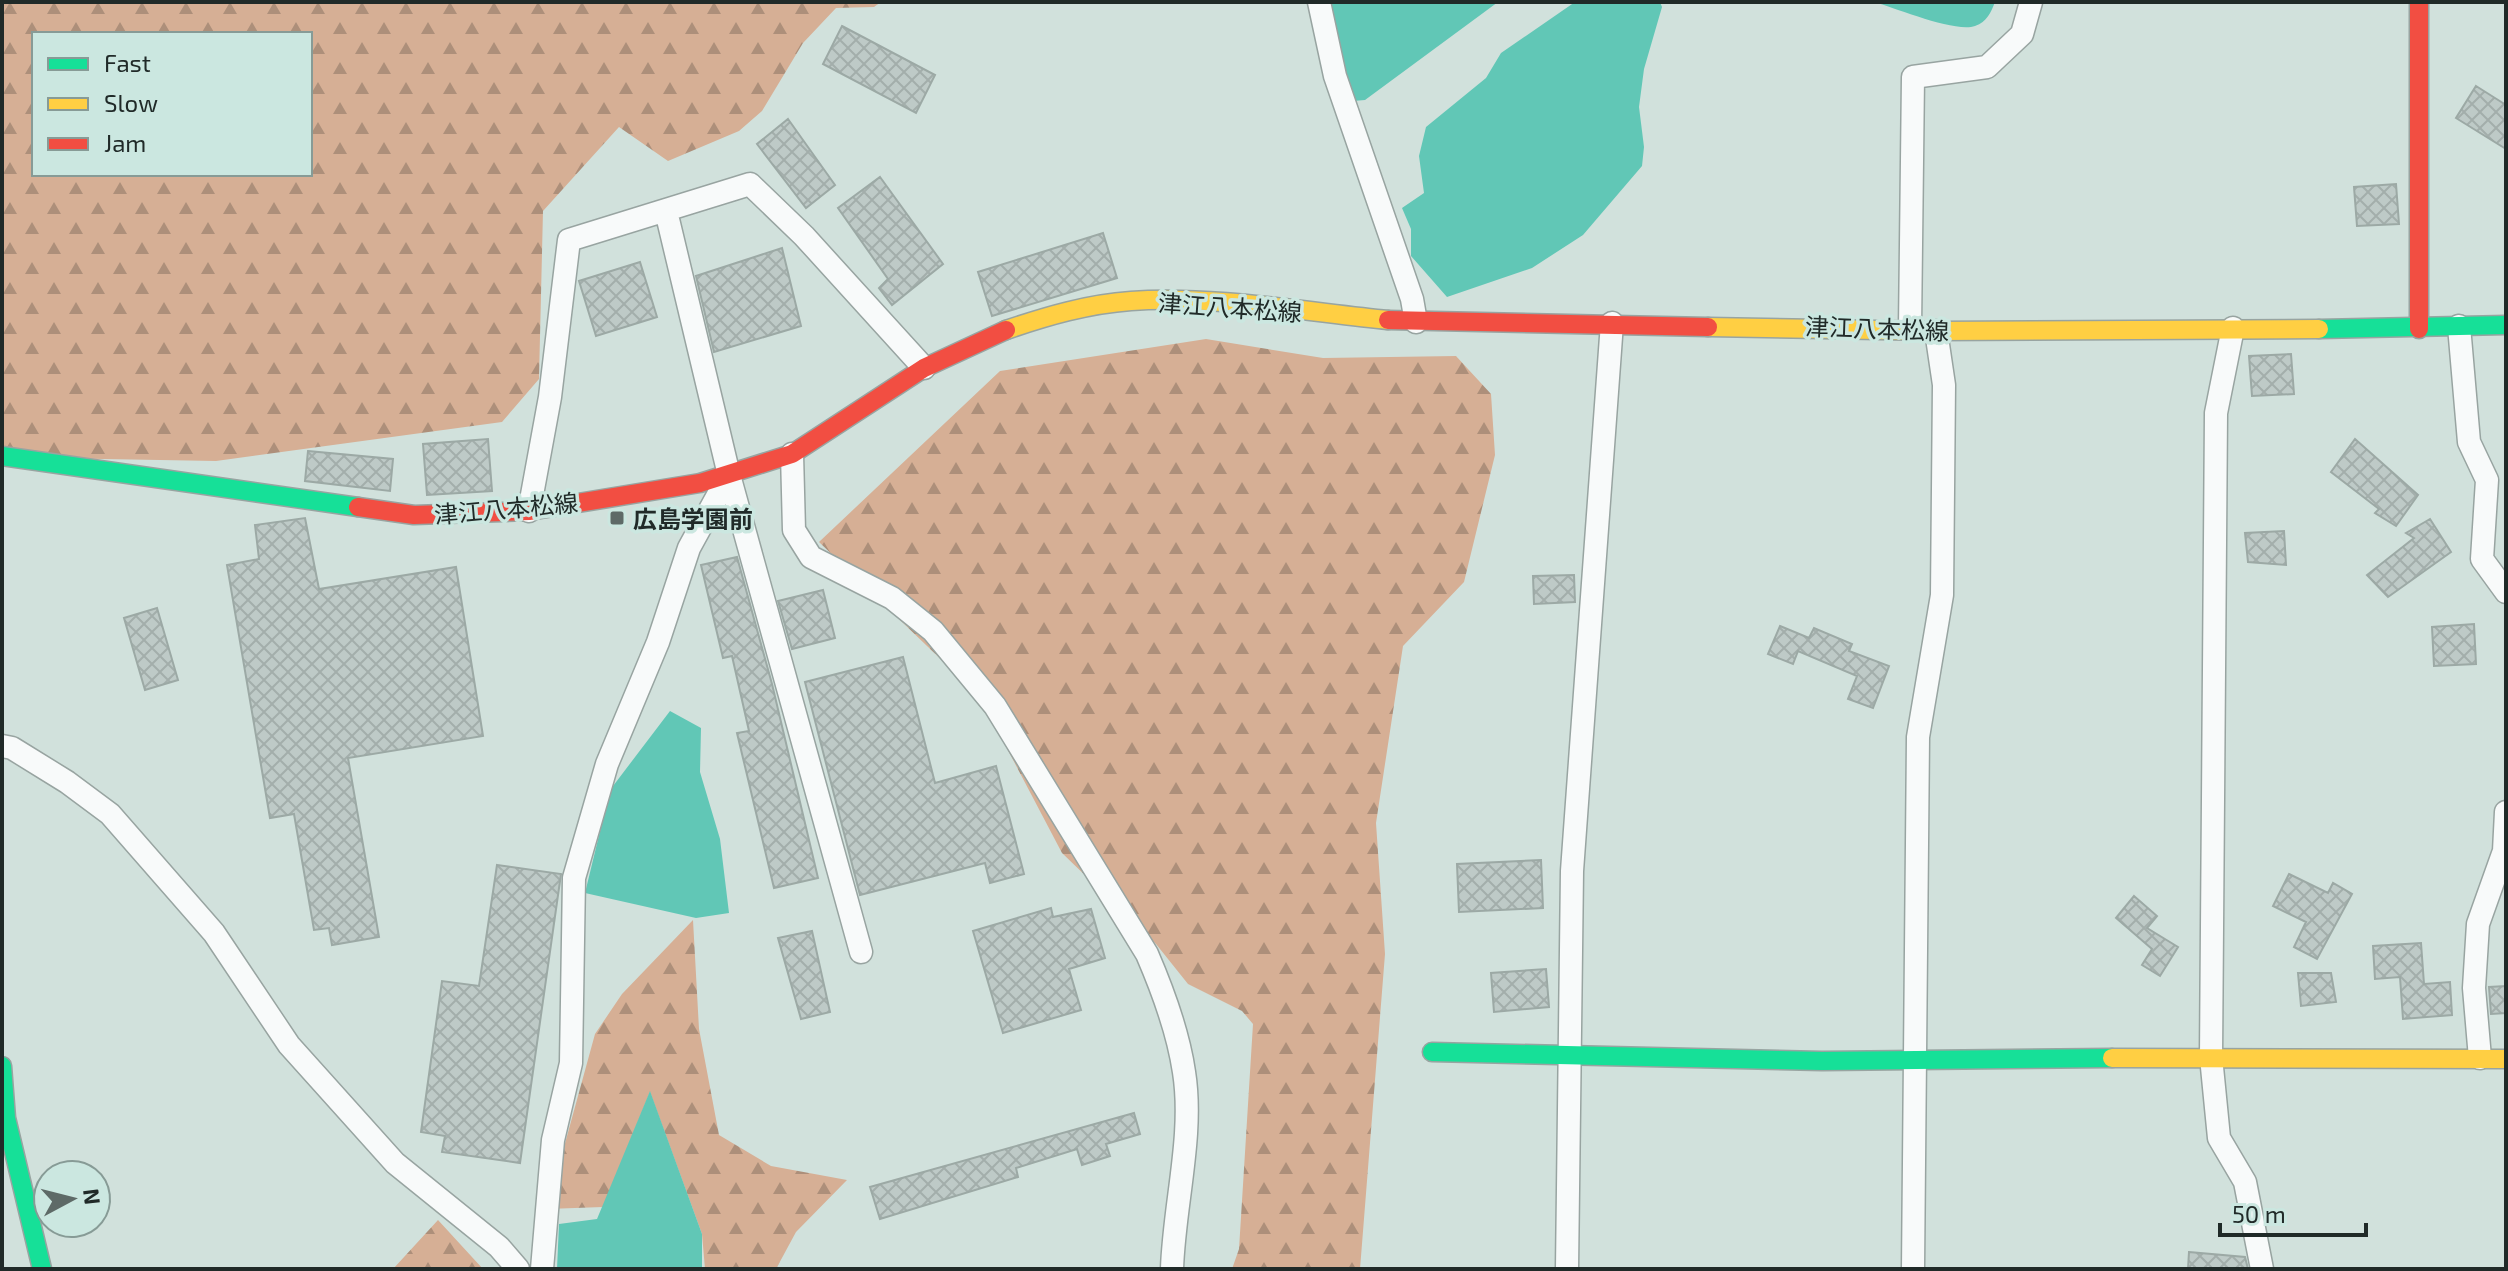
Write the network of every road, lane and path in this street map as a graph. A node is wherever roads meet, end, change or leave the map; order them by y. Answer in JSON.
{"nodes":[{"id":1,"x":1319,"y":2,"type":"edge"},
{"id":2,"x":2031,"y":2,"type":"edge"},
{"id":3,"x":2419,"y":2,"type":"edge"},
{"id":4,"x":666,"y":211,"type":"junction"},
{"id":5,"x":1416,"y":322,"type":"junction"},
{"id":6,"x":1612,"y":323,"type":"junction"},
{"id":7,"x":2506,"y":325,"type":"edge"},
{"id":8,"x":2459,"y":326,"type":"junction"},
{"id":9,"x":1910,"y":328,"type":"junction"},
{"id":10,"x":2233,"y":328,"type":"junction"},
{"id":11,"x":2419,"y":329,"type":"junction"},
{"id":12,"x":1936,"y":331,"type":"junction"},
{"id":13,"x":924,"y":368,"type":"junction"},
{"id":14,"x":792,"y":454,"type":"junction"},
{"id":15,"x":2,"y":456,"type":"edge"},
{"id":16,"x":729,"y":475,"type":"junction"},
{"id":17,"x":529,"y":511,"type":"junction"},
{"id":18,"x":2506,"y":592,"type":"edge"},
{"id":19,"x":2,"y":746,"type":"edge"},
{"id":20,"x":2506,"y":812,"type":"edge"},
{"id":21,"x":861,"y":952,"type":"dead end"},
{"id":22,"x":1432,"y":1052,"type":"dead end"},
{"id":23,"x":1569,"y":1055,"type":"junction"},
{"id":24,"x":2211,"y":1057,"type":"junction"},
{"id":25,"x":2480,"y":1058,"type":"junction"},
{"id":26,"x":1914,"y":1059,"type":"junction"},
{"id":27,"x":2506,"y":1059,"type":"edge"},
{"id":28,"x":2,"y":1066,"type":"edge"},
{"id":29,"x":42,"y":1269,"type":"edge"},
{"id":30,"x":518,"y":1269,"type":"edge"},
{"id":31,"x":542,"y":1269,"type":"edge"},
{"id":32,"x":1172,"y":1269,"type":"edge"},
{"id":33,"x":1567,"y":1269,"type":"edge"},
{"id":34,"x":1913,"y":1269,"type":"edge"},
{"id":35,"x":2262,"y":1269,"type":"edge"}],
"edges":[{"from":1,"to":5,"type":"street"},
{"from":2,"to":9,"type":"street"},
{"from":3,"to":11,"type":"main road"},
{"from":4,"to":13,"type":"street"},
{"from":4,"to":16,"type":"street"},
{"from":4,"to":17,"type":"street"},
{"from":5,"to":6,"type":"main road","name":"津江八本松線"},
{"from":5,"to":13,"type":"main road","name":"津江八本松線"},
{"from":6,"to":9,"type":"main road","name":"津江八本松線"},
{"from":6,"to":23,"type":"street"},
{"from":7,"to":8,"type":"main road","name":"津江八本松線"},
{"from":8,"to":11,"type":"main road","name":"津江八本松線"},
{"from":8,"to":18,"type":"street"},
{"from":9,"to":12,"type":"main road","name":"津江八本松線"},
{"from":10,"to":11,"type":"main road","name":"津江八本松線"},
{"from":10,"to":12,"type":"main road","name":"津江八本松線"},
{"from":10,"to":24,"type":"street"},
{"from":12,"to":26,"type":"street"},
{"from":13,"to":14,"type":"main road","name":"津江八本松線"},
{"from":14,"to":16,"type":"main road","name":"津江八本松線"},
{"from":14,"to":32,"type":"street"},
{"from":15,"to":17,"type":"main road","name":"津江八本松線"},
{"from":16,"to":17,"type":"main road","name":"津江八本松線"},
{"from":16,"to":21,"type":"street"},
{"from":16,"to":31,"type":"street"},
{"from":19,"to":30,"type":"street"},
{"from":20,"to":25,"type":"street"},
{"from":22,"to":23,"type":"main road"},
{"from":23,"to":26,"type":"main road"},
{"from":23,"to":33,"type":"street"},
{"from":24,"to":25,"type":"main road"},
{"from":24,"to":26,"type":"main road"},
{"from":24,"to":35,"type":"street"},
{"from":25,"to":27,"type":"main road"},
{"from":26,"to":34,"type":"street"},
{"from":28,"to":29,"type":"main road"}]}
